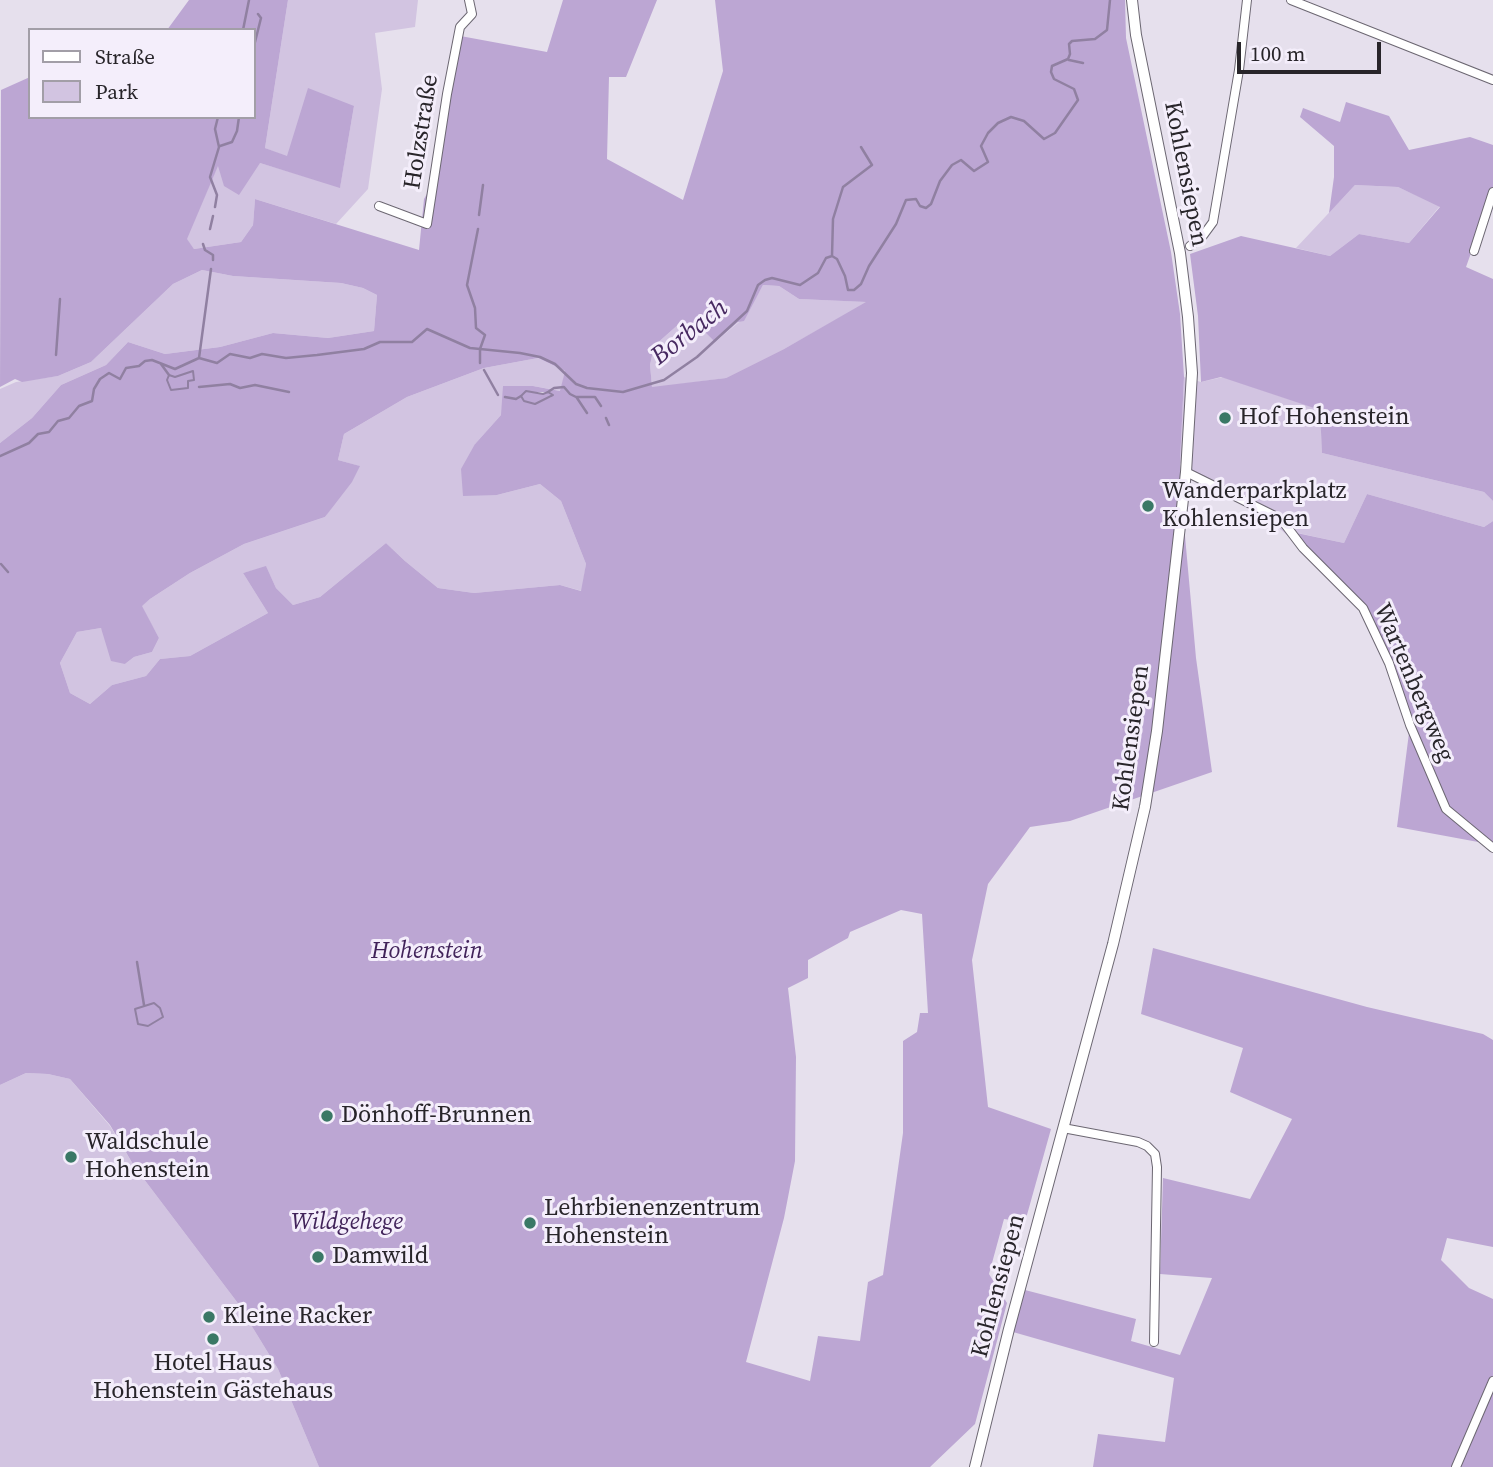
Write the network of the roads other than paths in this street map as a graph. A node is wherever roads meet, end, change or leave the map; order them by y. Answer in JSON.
{"nodes":[{"id":1,"x":469,"y":0,"type":"edge"},
{"id":2,"x":1132,"y":0,"type":"edge"},
{"id":3,"x":1247,"y":0,"type":"edge"},
{"id":4,"x":1291,"y":0,"type":"edge"},
{"id":5,"x":1493,"y":80,"type":"edge"},
{"id":6,"x":1493,"y":192,"type":"edge"},
{"id":7,"x":379,"y":206,"type":"dead end"},
{"id":8,"x":1190,"y":246,"type":"dead end"},
{"id":9,"x":1474,"y":251,"type":"dead end"},
{"id":10,"x":1186,"y":472,"type":"junction"},
{"id":11,"x":1493,"y":848,"type":"edge"},
{"id":12,"x":1063,"y":1128,"type":"junction"},
{"id":13,"x":1154,"y":1342,"type":"dead end"},
{"id":14,"x":1493,"y":1381,"type":"edge"},
{"id":15,"x":975,"y":1467,"type":"edge"},
{"id":16,"x":1456,"y":1467,"type":"edge"}],
"edges":[{"from":1,"to":7,"type":"street","name":"Holzstraße"},
{"from":2,"to":10,"type":"street","name":"Kohlensiepen"},
{"from":3,"to":8,"type":"street"},
{"from":4,"to":5,"type":"street"},
{"from":6,"to":9,"type":"street"},
{"from":10,"to":11,"type":"street","name":"Wartenbergweg"},
{"from":10,"to":12,"type":"street","name":"Kohlensiepen"},
{"from":12,"to":13,"type":"street"},
{"from":12,"to":15,"type":"street","name":"Kohlensiepen"},
{"from":14,"to":16,"type":"street"}]}
